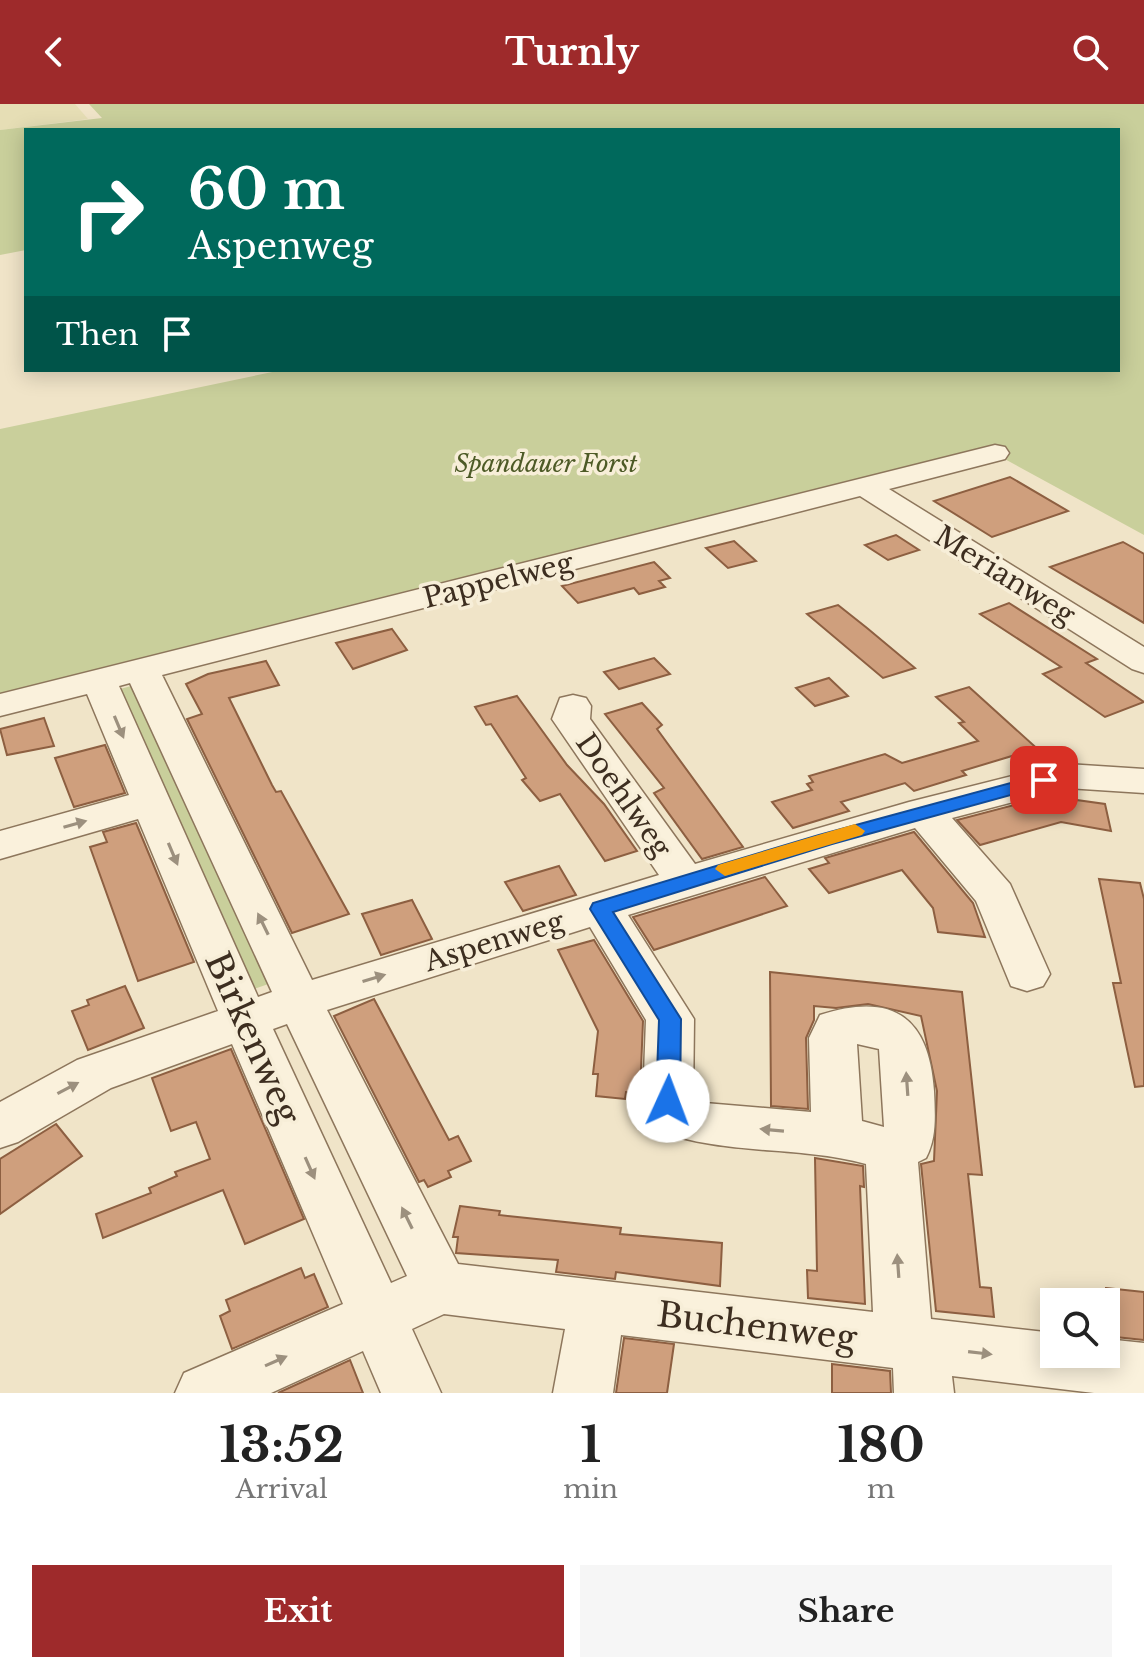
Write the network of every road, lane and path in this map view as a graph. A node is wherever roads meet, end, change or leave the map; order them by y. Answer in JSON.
{"nodes":[{"id":1,"x":995,"y":453,"type":"dead end"},
{"id":2,"x":867,"y":488,"type":"junction"},
{"id":3,"x":1144,"y":662,"type":"edge"},
{"id":4,"x":121,"y":675,"type":"junction"},
{"id":5,"x":0,"y":705,"type":"edge"},
{"id":6,"x":573,"y":706,"type":"dead end"},
{"id":7,"x":1143,"y":783,"type":"edge"},
{"id":8,"x":151,"y":802,"type":"junction"},
{"id":9,"x":923,"y":811,"type":"junction"},
{"id":10,"x":0,"y":845,"type":"edge"},
{"id":11,"x":685,"y":881,"type":"junction"},
{"id":12,"x":601,"y":909,"type":"junction"},
{"id":13,"x":1027,"y":974,"type":"dead end"},
{"id":14,"x":299,"y":1001,"type":"junction"},
{"id":15,"x":245,"y":1020,"type":"junction"},
{"id":16,"x":0,"y":1127,"type":"edge"},
{"id":17,"x":837,"y":1135,"type":"junction"},
{"id":18,"x":891,"y":1150,"type":"junction"},
{"id":19,"x":441,"y":1288,"type":"junction"},
{"id":20,"x":597,"y":1306,"type":"junction"},
{"id":21,"x":376,"y":1315,"type":"junction"},
{"id":22,"x":916,"y":1361,"type":"edge"},
{"id":23,"x":1144,"y":1371,"type":"edge"},
{"id":24,"x":205,"y":1393,"type":"edge"},
{"id":25,"x":411,"y":1393,"type":"edge"},
{"id":26,"x":583,"y":1393,"type":"edge"}],
"edges":[{"from":1,"to":2,"type":"street","name":"Pappelweg"},
{"from":2,"to":3,"type":"street","name":"Merianweg"},
{"from":2,"to":4,"type":"street","name":"Pappelweg"},
{"from":4,"to":5,"type":"street","name":"Pappelweg"},
{"from":4,"to":8,"type":"street","name":"Birkenweg","one_way":true},
{"from":14,"to":4,"type":"street","name":"Birkenweg","one_way":true},
{"from":6,"to":11,"type":"street","name":"Doehlweg"},
{"from":7,"to":9,"type":"street","name":"Aspenweg"},
{"from":10,"to":8,"type":"street","one_way":true},
{"from":8,"to":15,"type":"street","name":"Birkenweg","one_way":true},
{"from":9,"to":11,"type":"street","name":"Aspenweg"},
{"from":9,"to":13,"type":"street"},
{"from":11,"to":12,"type":"street","name":"Aspenweg"},
{"from":14,"to":12,"type":"street","name":"Aspenweg","one_way":true},
{"from":17,"to":12,"type":"street","one_way":true},
{"from":14,"to":15,"type":"street","name":"Aspenweg"},
{"from":19,"to":14,"type":"street","name":"Birkenweg","one_way":true},
{"from":16,"to":15,"type":"street","name":"Aspenweg","one_way":true},
{"from":15,"to":21,"type":"street","name":"Birkenweg","one_way":true},
{"from":17,"to":18,"type":"street"},
{"from":18,"to":17,"type":"street","one_way":true},
{"from":22,"to":18,"type":"street","one_way":true},
{"from":19,"to":20,"type":"street","name":"Buchenweg"},
{"from":19,"to":21,"type":"street","name":"Buchenweg"},
{"from":20,"to":22,"type":"street","name":"Buchenweg"},
{"from":20,"to":26,"type":"street"},
{"from":24,"to":21,"type":"street","name":"Buchenweg","one_way":true},
{"from":21,"to":25,"type":"street","name":"Birkenweg"},
{"from":22,"to":23,"type":"street","name":"Buchenweg","one_way":true}]}
